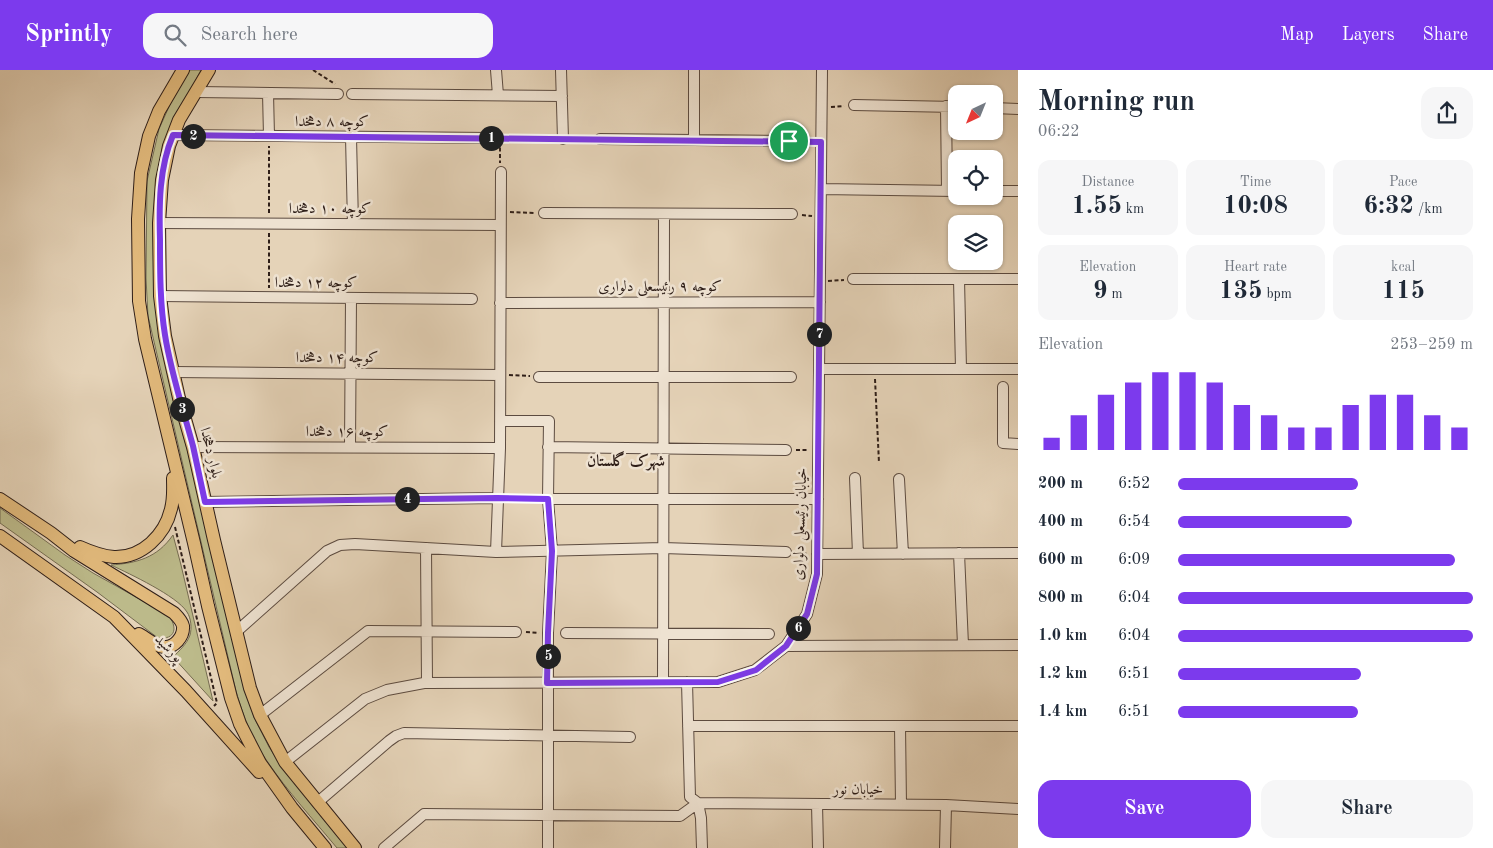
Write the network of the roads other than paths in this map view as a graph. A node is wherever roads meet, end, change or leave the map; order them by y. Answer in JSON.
{"nodes":[{"id":1,"x":183,"y":70,"type":"edge"},
{"id":2,"x":209,"y":70,"type":"edge"},
{"id":3,"x":496,"y":70,"type":"edge"},
{"id":4,"x":561,"y":70,"type":"edge"},
{"id":5,"x":694,"y":70,"type":"edge"},
{"id":6,"x":822,"y":70,"type":"edge"},
{"id":7,"x":337,"y":90,"type":"road end"},
{"id":8,"x":196,"y":92,"type":"junction"},
{"id":9,"x":268,"y":93,"type":"junction"},
{"id":10,"x":352,"y":94,"type":"dead end"},
{"id":11,"x":498,"y":95,"type":"junction"},
{"id":12,"x":562,"y":96,"type":"junction"},
{"id":13,"x":854,"y":105,"type":"road end"},
{"id":14,"x":948,"y":107,"type":"edge"},
{"id":15,"x":1003,"y":108,"type":"edge"},
{"id":16,"x":1018,"y":109,"type":"edge"},
{"id":17,"x":173,"y":135,"type":"junction"},
{"id":18,"x":269,"y":136,"type":"junction"},
{"id":19,"x":351,"y":137,"type":"junction"},
{"id":20,"x":490,"y":138,"type":"dead end"},
{"id":21,"x":563,"y":139,"type":"road end"},
{"id":22,"x":600,"y":139,"type":"road end"},
{"id":23,"x":694,"y":140,"type":"junction"},
{"id":24,"x":789,"y":141,"type":"road end"},
{"id":25,"x":501,"y":172,"type":"road end"},
{"id":26,"x":821,"y":189,"type":"junction"},
{"id":27,"x":948,"y":190,"type":"edge"},
{"id":28,"x":1003,"y":191,"type":"edge"},
{"id":29,"x":1018,"y":191,"type":"edge"},
{"id":30,"x":544,"y":213,"type":"road end"},
{"id":31,"x":664,"y":214,"type":"junction"},
{"id":32,"x":792,"y":214,"type":"road end"},
{"id":33,"x":159,"y":223,"type":"junction"},
{"id":34,"x":353,"y":224,"type":"junction"},
{"id":35,"x":500,"y":225,"type":"junction"},
{"id":36,"x":853,"y":279,"type":"road end"},
{"id":37,"x":959,"y":279,"type":"junction"},
{"id":38,"x":1018,"y":279,"type":"edge"},
{"id":39,"x":160,"y":296,"type":"junction"},
{"id":40,"x":351,"y":298,"type":"junction"},
{"id":41,"x":472,"y":299,"type":"dead end"},
{"id":42,"x":664,"y":302,"type":"junction"},
{"id":43,"x":820,"y":302,"type":"junction"},
{"id":44,"x":500,"y":303,"type":"junction"},
{"id":45,"x":1018,"y":368,"type":"edge"},
{"id":46,"x":819,"y":369,"type":"junction"},
{"id":47,"x":961,"y":369,"type":"junction"},
{"id":48,"x":173,"y":372,"type":"junction"},
{"id":49,"x":351,"y":373,"type":"junction"},
{"id":50,"x":500,"y":374,"type":"junction"},
{"id":51,"x":540,"y":377,"type":"road end"},
{"id":52,"x":664,"y":377,"type":"junction"},
{"id":53,"x":791,"y":377,"type":"dead end"},
{"id":54,"x":1003,"y":388,"type":"dead end"},
{"id":55,"x":500,"y":421,"type":"junction"},
{"id":56,"x":1018,"y":444,"type":"edge"},
{"id":57,"x":171,"y":446,"type":"junction"},
{"id":58,"x":548,"y":447,"type":"junction"},
{"id":59,"x":193,"y":448,"type":"junction"},
{"id":60,"x":350,"y":448,"type":"junction"},
{"id":61,"x":500,"y":448,"type":"junction"},
{"id":62,"x":663,"y":449,"type":"junction"},
{"id":63,"x":786,"y":450,"type":"road end"},
{"id":64,"x":855,"y":478,"type":"dead end"},
{"id":65,"x":900,"y":479,"type":"dead end"},
{"id":66,"x":497,"y":498,"type":"junction"},
{"id":67,"x":0,"y":499,"type":"edge"},
{"id":68,"x":548,"y":499,"type":"junction"},
{"id":69,"x":663,"y":499,"type":"junction"},
{"id":70,"x":818,"y":499,"type":"junction"},
{"id":71,"x":205,"y":502,"type":"junction"},
{"id":72,"x":51,"y":533,"type":"junction"},
{"id":73,"x":0,"y":536,"type":"edge"},
{"id":74,"x":426,"y":548,"type":"junction"},
{"id":75,"x":663,"y":548,"type":"junction"},
{"id":76,"x":552,"y":551,"type":"junction"},
{"id":77,"x":496,"y":552,"type":"junction"},
{"id":78,"x":786,"y":552,"type":"road end"},
{"id":79,"x":959,"y":553,"type":"junction"},
{"id":80,"x":1018,"y":553,"type":"edge"},
{"id":81,"x":817,"y":554,"type":"junction"},
{"id":82,"x":858,"y":554,"type":"junction"},
{"id":83,"x":903,"y":554,"type":"junction"},
{"id":84,"x":114,"y":617,"type":"junction"},
{"id":85,"x":426,"y":631,"type":"junction"},
{"id":86,"x":236,"y":632,"type":"junction"},
{"id":87,"x":516,"y":632,"type":"road end"},
{"id":88,"x":566,"y":633,"type":"dead end"},
{"id":89,"x":663,"y":634,"type":"junction"},
{"id":90,"x":769,"y":634,"type":"dead end"},
{"id":91,"x":963,"y":645,"type":"junction"},
{"id":92,"x":1018,"y":645,"type":"edge"},
{"id":93,"x":786,"y":646,"type":"junction"},
{"id":94,"x":663,"y":682,"type":"junction"},
{"id":95,"x":687,"y":682,"type":"junction"},
{"id":96,"x":427,"y":683,"type":"junction"},
{"id":97,"x":547,"y":683,"type":"junction"},
{"id":98,"x":260,"y":715,"type":"junction"},
{"id":99,"x":688,"y":726,"type":"junction"},
{"id":100,"x":900,"y":726,"type":"junction"},
{"id":101,"x":1018,"y":726,"type":"edge"},
{"id":102,"x":548,"y":736,"type":"junction"},
{"id":103,"x":630,"y":737,"type":"dead end"},
{"id":104,"x":285,"y":762,"type":"junction"},
{"id":105,"x":318,"y":802,"type":"junction"},
{"id":106,"x":698,"y":803,"type":"junction"},
{"id":107,"x":817,"y":804,"type":"junction"},
{"id":108,"x":901,"y":805,"type":"junction"},
{"id":109,"x":946,"y":805,"type":"junction"},
{"id":110,"x":292,"y":808,"type":"junction"},
{"id":111,"x":1018,"y":809,"type":"edge"},
{"id":112,"x":548,"y":815,"type":"junction"},
{"id":113,"x":325,"y":848,"type":"edge"},
{"id":114,"x":356,"y":848,"type":"edge"},
{"id":115,"x":384,"y":848,"type":"edge"},
{"id":116,"x":548,"y":848,"type":"edge"},
{"id":117,"x":702,"y":848,"type":"edge"},
{"id":118,"x":818,"y":848,"type":"edge"},
{"id":119,"x":945,"y":848,"type":"edge"}],
"edges":[{"from":1,"to":57,"type":"main road"},
{"from":2,"to":8,"type":"main road","name":"بلوار دهخدا"},
{"from":3,"to":11,"type":"street"},
{"from":4,"to":12,"type":"street"},
{"from":5,"to":23,"type":"street"},
{"from":6,"to":26,"type":"street","name":"خیابان رئیسعلی دلواری"},
{"from":7,"to":9,"type":"street"},
{"from":8,"to":9,"type":"street"},
{"from":8,"to":17,"type":"main road","name":"بلوار دهخدا"},
{"from":9,"to":18,"type":"street"},
{"from":10,"to":11,"type":"street"},
{"from":11,"to":12,"type":"street"},
{"from":12,"to":21,"type":"street"},
{"from":13,"to":14,"type":"street"},
{"from":15,"to":16,"type":"street"},
{"from":17,"to":18,"type":"street","name":"کوچه ۸ دهخدا"},
{"from":17,"to":33,"type":"main road","name":"بلوار دهخدا"},
{"from":18,"to":19,"type":"street","name":"کوچه ۸ دهخدا"},
{"from":19,"to":20,"type":"street","name":"کوچه ۸ دهخدا"},
{"from":19,"to":34,"type":"street"},
{"from":22,"to":23,"type":"street"},
{"from":23,"to":24,"type":"street"},
{"from":25,"to":35,"type":"street"},
{"from":26,"to":27,"type":"street"},
{"from":26,"to":43,"type":"street","name":"خیابان رئیسعلی دلواری"},
{"from":28,"to":29,"type":"street"},
{"from":30,"to":31,"type":"street"},
{"from":31,"to":32,"type":"street"},
{"from":31,"to":42,"type":"street"},
{"from":33,"to":34,"type":"street","name":"کوچه ۱۰ دهخدا"},
{"from":33,"to":39,"type":"main road","name":"بلوار دهخدا"},
{"from":34,"to":35,"type":"street","name":"کوچه ۱۰ دهخدا"},
{"from":35,"to":44,"type":"street"},
{"from":36,"to":37,"type":"street"},
{"from":37,"to":38,"type":"street"},
{"from":37,"to":47,"type":"street"},
{"from":39,"to":40,"type":"street","name":"کوچه ۱۲ دهخدا"},
{"from":39,"to":48,"type":"main road","name":"بلوار دهخدا"},
{"from":40,"to":41,"type":"street","name":"کوچه ۱۲ دهخدا"},
{"from":40,"to":49,"type":"street"},
{"from":42,"to":43,"type":"street","name":"کوچه ۹ رئیسعلی دلواری"},
{"from":42,"to":44,"type":"street","name":"کوچه ۹ رئیسعلی دلواری"},
{"from":42,"to":52,"type":"street"},
{"from":43,"to":46,"type":"street","name":"خیابان رئیسعلی دلواری"},
{"from":44,"to":50,"type":"street"},
{"from":45,"to":47,"type":"street"},
{"from":46,"to":47,"type":"street"},
{"from":46,"to":70,"type":"street","name":"خیابان رئیسعلی دلواری"},
{"from":48,"to":49,"type":"street","name":"کوچه ۱۴ دهخدا"},
{"from":48,"to":59,"type":"main road","name":"بلوار دهخدا"},
{"from":49,"to":50,"type":"street","name":"کوچه ۱۴ دهخدا"},
{"from":49,"to":60,"type":"street"},
{"from":50,"to":55,"type":"street"},
{"from":51,"to":52,"type":"street"},
{"from":52,"to":53,"type":"street"},
{"from":52,"to":62,"type":"street"},
{"from":54,"to":56,"type":"street"},
{"from":55,"to":58,"type":"street"},
{"from":55,"to":61,"type":"street"},
{"from":57,"to":72,"type":"main road"},
{"from":57,"to":110,"type":"main road"},
{"from":58,"to":62,"type":"street"},
{"from":58,"to":68,"type":"street"},
{"from":59,"to":60,"type":"street","name":"کوچه ۱۶ دهخدا"},
{"from":59,"to":71,"type":"main road","name":"بلوار دهخدا"},
{"from":60,"to":61,"type":"street","name":"کوچه ۱۶ دهخدا"},
{"from":61,"to":66,"type":"street"},
{"from":62,"to":63,"type":"street"},
{"from":62,"to":69,"type":"street"},
{"from":64,"to":82,"type":"street"},
{"from":65,"to":83,"type":"street"},
{"from":66,"to":71,"type":"street"},
{"from":66,"to":77,"type":"street"},
{"from":67,"to":72,"type":"main road"},
{"from":68,"to":69,"type":"street"},
{"from":68,"to":76,"type":"street"},
{"from":69,"to":70,"type":"street"},
{"from":69,"to":75,"type":"street"},
{"from":70,"to":81,"type":"street","name":"خیابان رئیسعلی دلواری"},
{"from":71,"to":86,"type":"main road","name":"بلوار دهخدا"},
{"from":72,"to":84,"type":"main road"},
{"from":73,"to":84,"type":"main road","name":"پورشید"},
{"from":74,"to":77,"type":"street"},
{"from":74,"to":85,"type":"street"},
{"from":74,"to":86,"type":"street"},
{"from":75,"to":76,"type":"street"},
{"from":75,"to":78,"type":"street"},
{"from":75,"to":89,"type":"street"},
{"from":76,"to":77,"type":"street"},
{"from":76,"to":97,"type":"street"},
{"from":79,"to":80,"type":"street"},
{"from":79,"to":83,"type":"street"},
{"from":79,"to":91,"type":"street"},
{"from":81,"to":82,"type":"street"},
{"from":81,"to":93,"type":"street","name":"خیابان رئیسعلی دلواری"},
{"from":82,"to":83,"type":"street"},
{"from":84,"to":110,"type":"main road","name":"پورشید"},
{"from":85,"to":87,"type":"street"},
{"from":85,"to":96,"type":"street"},
{"from":85,"to":98,"type":"street"},
{"from":86,"to":98,"type":"main road","name":"بلوار دهخدا"},
{"from":88,"to":89,"type":"street"},
{"from":89,"to":90,"type":"street"},
{"from":89,"to":94,"type":"street"},
{"from":91,"to":92,"type":"street"},
{"from":91,"to":93,"type":"street"},
{"from":93,"to":95,"type":"street","name":"خیابان رئیسعلی دلواری"},
{"from":94,"to":95,"type":"street","name":"خیابان رئیسعلی دلواری"},
{"from":94,"to":97,"type":"street","name":"خیابان رئیسعلی دلواری"},
{"from":95,"to":99,"type":"street"},
{"from":96,"to":97,"type":"street","name":"خیابان رئیسعلی دلواری"},
{"from":96,"to":104,"type":"street","name":"خیابان رئیسعلی دلواری"},
{"from":97,"to":102,"type":"street"},
{"from":98,"to":104,"type":"main road","name":"بلوار دهخدا"},
{"from":99,"to":100,"type":"street"},
{"from":99,"to":106,"type":"street"},
{"from":100,"to":101,"type":"street"},
{"from":100,"to":108,"type":"street"},
{"from":102,"to":103,"type":"street"},
{"from":102,"to":105,"type":"street"},
{"from":102,"to":112,"type":"street"},
{"from":104,"to":105,"type":"main road","name":"بلوار دهخدا"},
{"from":105,"to":114,"type":"main road","name":"بلوار دهخدا"},
{"from":106,"to":107,"type":"street","name":"خیابان نور"},
{"from":106,"to":112,"type":"street"},
{"from":106,"to":117,"type":"street"},
{"from":107,"to":108,"type":"street","name":"خیابان نور"},
{"from":107,"to":118,"type":"street"},
{"from":108,"to":109,"type":"street","name":"خیابان نور"},
{"from":109,"to":111,"type":"street","name":"خیابان نور"},
{"from":109,"to":119,"type":"street"},
{"from":110,"to":113,"type":"main road"},
{"from":112,"to":115,"type":"street"},
{"from":112,"to":116,"type":"street"}]}
